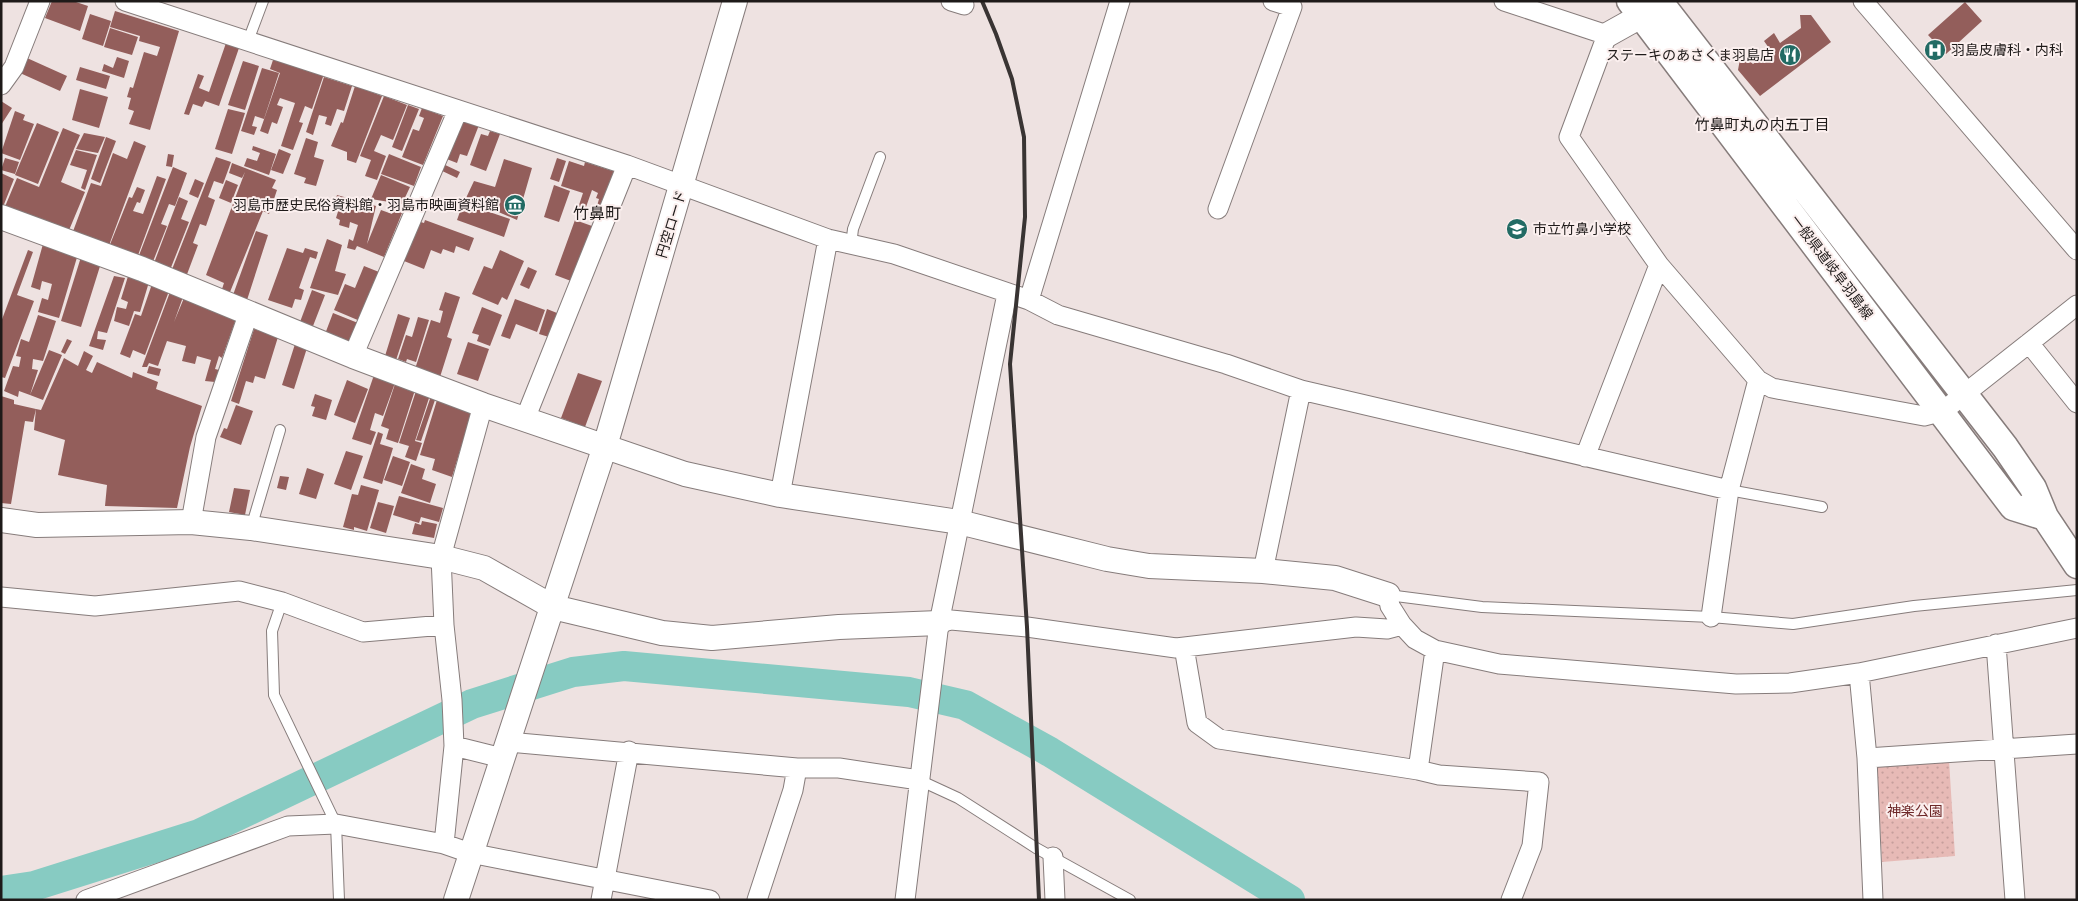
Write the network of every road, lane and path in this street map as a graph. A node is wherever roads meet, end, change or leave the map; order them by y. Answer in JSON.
{"nodes":[{"id":1,"x":40,"y":1,"type":"edge"},
{"id":2,"x":125,"y":1,"type":"edge"},
{"id":3,"x":263,"y":1,"type":"edge"},
{"id":4,"x":735,"y":1,"type":"edge"},
{"id":5,"x":1120,"y":1,"type":"edge"},
{"id":6,"x":1273,"y":1,"type":"edge"},
{"id":7,"x":1504,"y":1,"type":"edge"},
{"id":8,"x":1863,"y":1,"type":"edge"},
{"id":9,"x":1650,"y":4,"type":"edge"},
{"id":10,"x":1607,"y":35,"type":"junction"},
{"id":11,"x":248,"y":41,"type":"junction"},
{"id":12,"x":1,"y":86,"type":"edge"},
{"id":13,"x":458,"y":110,"type":"junction"},
{"id":14,"x":880,"y":156,"type":"dead end"},
{"id":15,"x":626,"y":165,"type":"junction"},
{"id":16,"x":682,"y":186,"type":"junction"},
{"id":17,"x":1218,"y":209,"type":"dead end"},
{"id":18,"x":1,"y":217,"type":"edge"},
{"id":19,"x":828,"y":238,"type":"junction"},
{"id":20,"x":851,"y":245,"type":"junction"},
{"id":21,"x":2077,"y":250,"type":"edge"},
{"id":22,"x":1659,"y":265,"type":"junction"},
{"id":23,"x":1008,"y":294,"type":"junction"},
{"id":24,"x":1029,"y":300,"type":"junction"},
{"id":25,"x":2077,"y":305,"type":"edge"},
{"id":26,"x":248,"y":312,"type":"junction"},
{"id":27,"x":2029,"y":343,"type":"junction"},
{"id":28,"x":353,"y":356,"type":"junction"},
{"id":29,"x":1758,"y":380,"type":"junction"},
{"id":30,"x":1301,"y":390,"type":"junction"},
{"id":31,"x":1964,"y":394,"type":"junction"},
{"id":32,"x":2077,"y":403,"type":"edge"},
{"id":33,"x":483,"y":405,"type":"junction"},
{"id":34,"x":1943,"y":411,"type":"junction"},
{"id":35,"x":525,"y":419,"type":"junction"},
{"id":36,"x":280,"y":430,"type":"dead end"},
{"id":37,"x":605,"y":446,"type":"junction"},
{"id":38,"x":1584,"y":457,"type":"junction"},
{"id":39,"x":1729,"y":490,"type":"junction"},
{"id":40,"x":780,"y":494,"type":"junction"},
{"id":41,"x":1822,"y":506,"type":"dead end"},
{"id":42,"x":2045,"y":517,"type":"junction"},
{"id":43,"x":1,"y":520,"type":"edge"},
{"id":44,"x":191,"y":522,"type":"junction"},
{"id":45,"x":959,"y":522,"type":"junction"},
{"id":46,"x":251,"y":528,"type":"junction"},
{"id":47,"x":441,"y":557,"type":"junction"},
{"id":48,"x":2077,"y":565,"type":"edge"},
{"id":49,"x":1263,"y":571,"type":"junction"},
{"id":50,"x":2077,"y":590,"type":"edge"},
{"id":51,"x":1388,"y":595,"type":"junction"},
{"id":52,"x":1,"y":597,"type":"edge"},
{"id":53,"x":282,"y":602,"type":"junction"},
{"id":54,"x":553,"y":607,"type":"junction"},
{"id":55,"x":1711,"y":617,"type":"junction"},
{"id":56,"x":939,"y":623,"type":"junction"},
{"id":57,"x":444,"y":625,"type":"junction"},
{"id":58,"x":1402,"y":626,"type":"junction"},
{"id":59,"x":2077,"y":628,"type":"edge"},
{"id":60,"x":1996,"y":644,"type":"junction"},
{"id":61,"x":1184,"y":647,"type":"junction"},
{"id":62,"x":1435,"y":650,"type":"junction"},
{"id":63,"x":1858,"y":673,"type":"junction"},
{"id":64,"x":454,"y":738,"type":"junction"},
{"id":65,"x":2077,"y":744,"type":"edge"},
{"id":66,"x":2004,"y":749,"type":"junction"},
{"id":67,"x":505,"y":750,"type":"junction"},
{"id":68,"x":629,"y":752,"type":"junction"},
{"id":69,"x":1867,"y":758,"type":"junction"},
{"id":70,"x":796,"y":768,"type":"junction"},
{"id":71,"x":1418,"y":770,"type":"junction"},
{"id":72,"x":919,"y":780,"type":"junction"},
{"id":73,"x":336,"y":824,"type":"junction"},
{"id":74,"x":444,"y":844,"type":"junction"},
{"id":75,"x":470,"y":853,"type":"junction"},
{"id":76,"x":1053,"y":857,"type":"junction"},
{"id":77,"x":605,"y":879,"type":"junction"},
{"id":78,"x":89,"y":899,"type":"edge"},
{"id":79,"x":340,"y":900,"type":"edge"},
{"id":80,"x":456,"y":900,"type":"edge"},
{"id":81,"x":601,"y":900,"type":"edge"},
{"id":82,"x":710,"y":900,"type":"edge"},
{"id":83,"x":757,"y":900,"type":"edge"},
{"id":84,"x":905,"y":900,"type":"edge"},
{"id":85,"x":1055,"y":900,"type":"edge"},
{"id":86,"x":1130,"y":900,"type":"edge"},
{"id":87,"x":1511,"y":900,"type":"edge"},
{"id":88,"x":1873,"y":900,"type":"edge"},
{"id":89,"x":2016,"y":900,"type":"edge"}],
"edges":[{"from":1,"to":12,"type":"street"},
{"from":2,"to":11,"type":"street"},
{"from":3,"to":11,"type":"lane"},
{"from":4,"to":16,"type":"street","name":"円空ロード"},
{"from":5,"to":24,"type":"street"},
{"from":6,"to":17,"type":"street"},
{"from":7,"to":10,"type":"street"},
{"from":8,"to":21,"type":"street"},
{"from":9,"to":10,"type":"street"},
{"from":9,"to":31,"type":"main road","name":"一般県道岐阜羽島線"},
{"from":9,"to":34,"type":"main road","name":"一般県道岐阜羽島線"},
{"from":10,"to":22,"type":"street"},
{"from":11,"to":13,"type":"street"},
{"from":13,"to":15,"type":"street"},
{"from":13,"to":28,"type":"street"},
{"from":14,"to":20,"type":"lane"},
{"from":15,"to":16,"type":"street"},
{"from":15,"to":35,"type":"street"},
{"from":16,"to":19,"type":"street"},
{"from":16,"to":37,"type":"street","name":"円空ロード"},
{"from":18,"to":26,"type":"street"},
{"from":19,"to":20,"type":"street"},
{"from":19,"to":40,"type":"street"},
{"from":20,"to":23,"type":"street"},
{"from":22,"to":29,"type":"street"},
{"from":22,"to":38,"type":"street"},
{"from":23,"to":24,"type":"street"},
{"from":23,"to":45,"type":"street"},
{"from":24,"to":30,"type":"street"},
{"from":25,"to":27,"type":"street"},
{"from":26,"to":28,"type":"street"},
{"from":26,"to":44,"type":"street"},
{"from":27,"to":31,"type":"street"},
{"from":27,"to":32,"type":"street"},
{"from":28,"to":33,"type":"street"},
{"from":29,"to":34,"type":"street"},
{"from":29,"to":39,"type":"street"},
{"from":30,"to":38,"type":"street"},
{"from":30,"to":49,"type":"street"},
{"from":31,"to":34,"type":"street"},
{"from":31,"to":42,"type":"main road","name":"一般県道岐阜羽島線"},
{"from":33,"to":35,"type":"street"},
{"from":33,"to":47,"type":"street"},
{"from":34,"to":42,"type":"main road","name":"一般県道岐阜羽島線"},
{"from":35,"to":37,"type":"street"},
{"from":36,"to":46,"type":"lane"},
{"from":37,"to":40,"type":"street"},
{"from":37,"to":54,"type":"street","name":"円空ロード"},
{"from":38,"to":39,"type":"street"},
{"from":39,"to":41,"type":"lane"},
{"from":39,"to":55,"type":"street"},
{"from":40,"to":45,"type":"street"},
{"from":42,"to":48,"type":"main road","name":"一般県道岐阜羽島線"},
{"from":43,"to":44,"type":"street"},
{"from":44,"to":46,"type":"street"},
{"from":45,"to":49,"type":"street"},
{"from":45,"to":56,"type":"street"},
{"from":46,"to":47,"type":"street"},
{"from":47,"to":54,"type":"street"},
{"from":47,"to":57,"type":"street"},
{"from":49,"to":51,"type":"street"},
{"from":50,"to":55,"type":"lane"},
{"from":51,"to":55,"type":"lane"},
{"from":51,"to":58,"type":"street"},
{"from":52,"to":53,"type":"street"},
{"from":53,"to":57,"type":"street"},
{"from":53,"to":73,"type":"lane"},
{"from":54,"to":56,"type":"street"},
{"from":54,"to":67,"type":"street","name":"円空ロード"},
{"from":56,"to":61,"type":"street"},
{"from":56,"to":72,"type":"street"},
{"from":57,"to":64,"type":"street"},
{"from":58,"to":61,"type":"street"},
{"from":58,"to":62,"type":"street"},
{"from":59,"to":60,"type":"street"},
{"from":60,"to":63,"type":"street"},
{"from":60,"to":66,"type":"street"},
{"from":61,"to":71,"type":"street"},
{"from":62,"to":63,"type":"street"},
{"from":62,"to":71,"type":"street"},
{"from":63,"to":69,"type":"street"},
{"from":64,"to":67,"type":"street"},
{"from":64,"to":74,"type":"street"},
{"from":65,"to":66,"type":"street"},
{"from":66,"to":69,"type":"street"},
{"from":66,"to":89,"type":"street"},
{"from":67,"to":68,"type":"street"},
{"from":67,"to":75,"type":"street","name":"円空ロード"},
{"from":68,"to":70,"type":"street"},
{"from":68,"to":77,"type":"street"},
{"from":69,"to":88,"type":"street"},
{"from":70,"to":72,"type":"street"},
{"from":70,"to":83,"type":"street"},
{"from":71,"to":87,"type":"street"},
{"from":72,"to":76,"type":"lane"},
{"from":72,"to":84,"type":"street"},
{"from":73,"to":74,"type":"street"},
{"from":73,"to":78,"type":"street"},
{"from":73,"to":79,"type":"lane"},
{"from":74,"to":75,"type":"street"},
{"from":75,"to":77,"type":"street"},
{"from":75,"to":80,"type":"street","name":"円空ロード"},
{"from":76,"to":85,"type":"street"},
{"from":76,"to":86,"type":"lane"},
{"from":77,"to":81,"type":"street"},
{"from":77,"to":82,"type":"street"}]}
